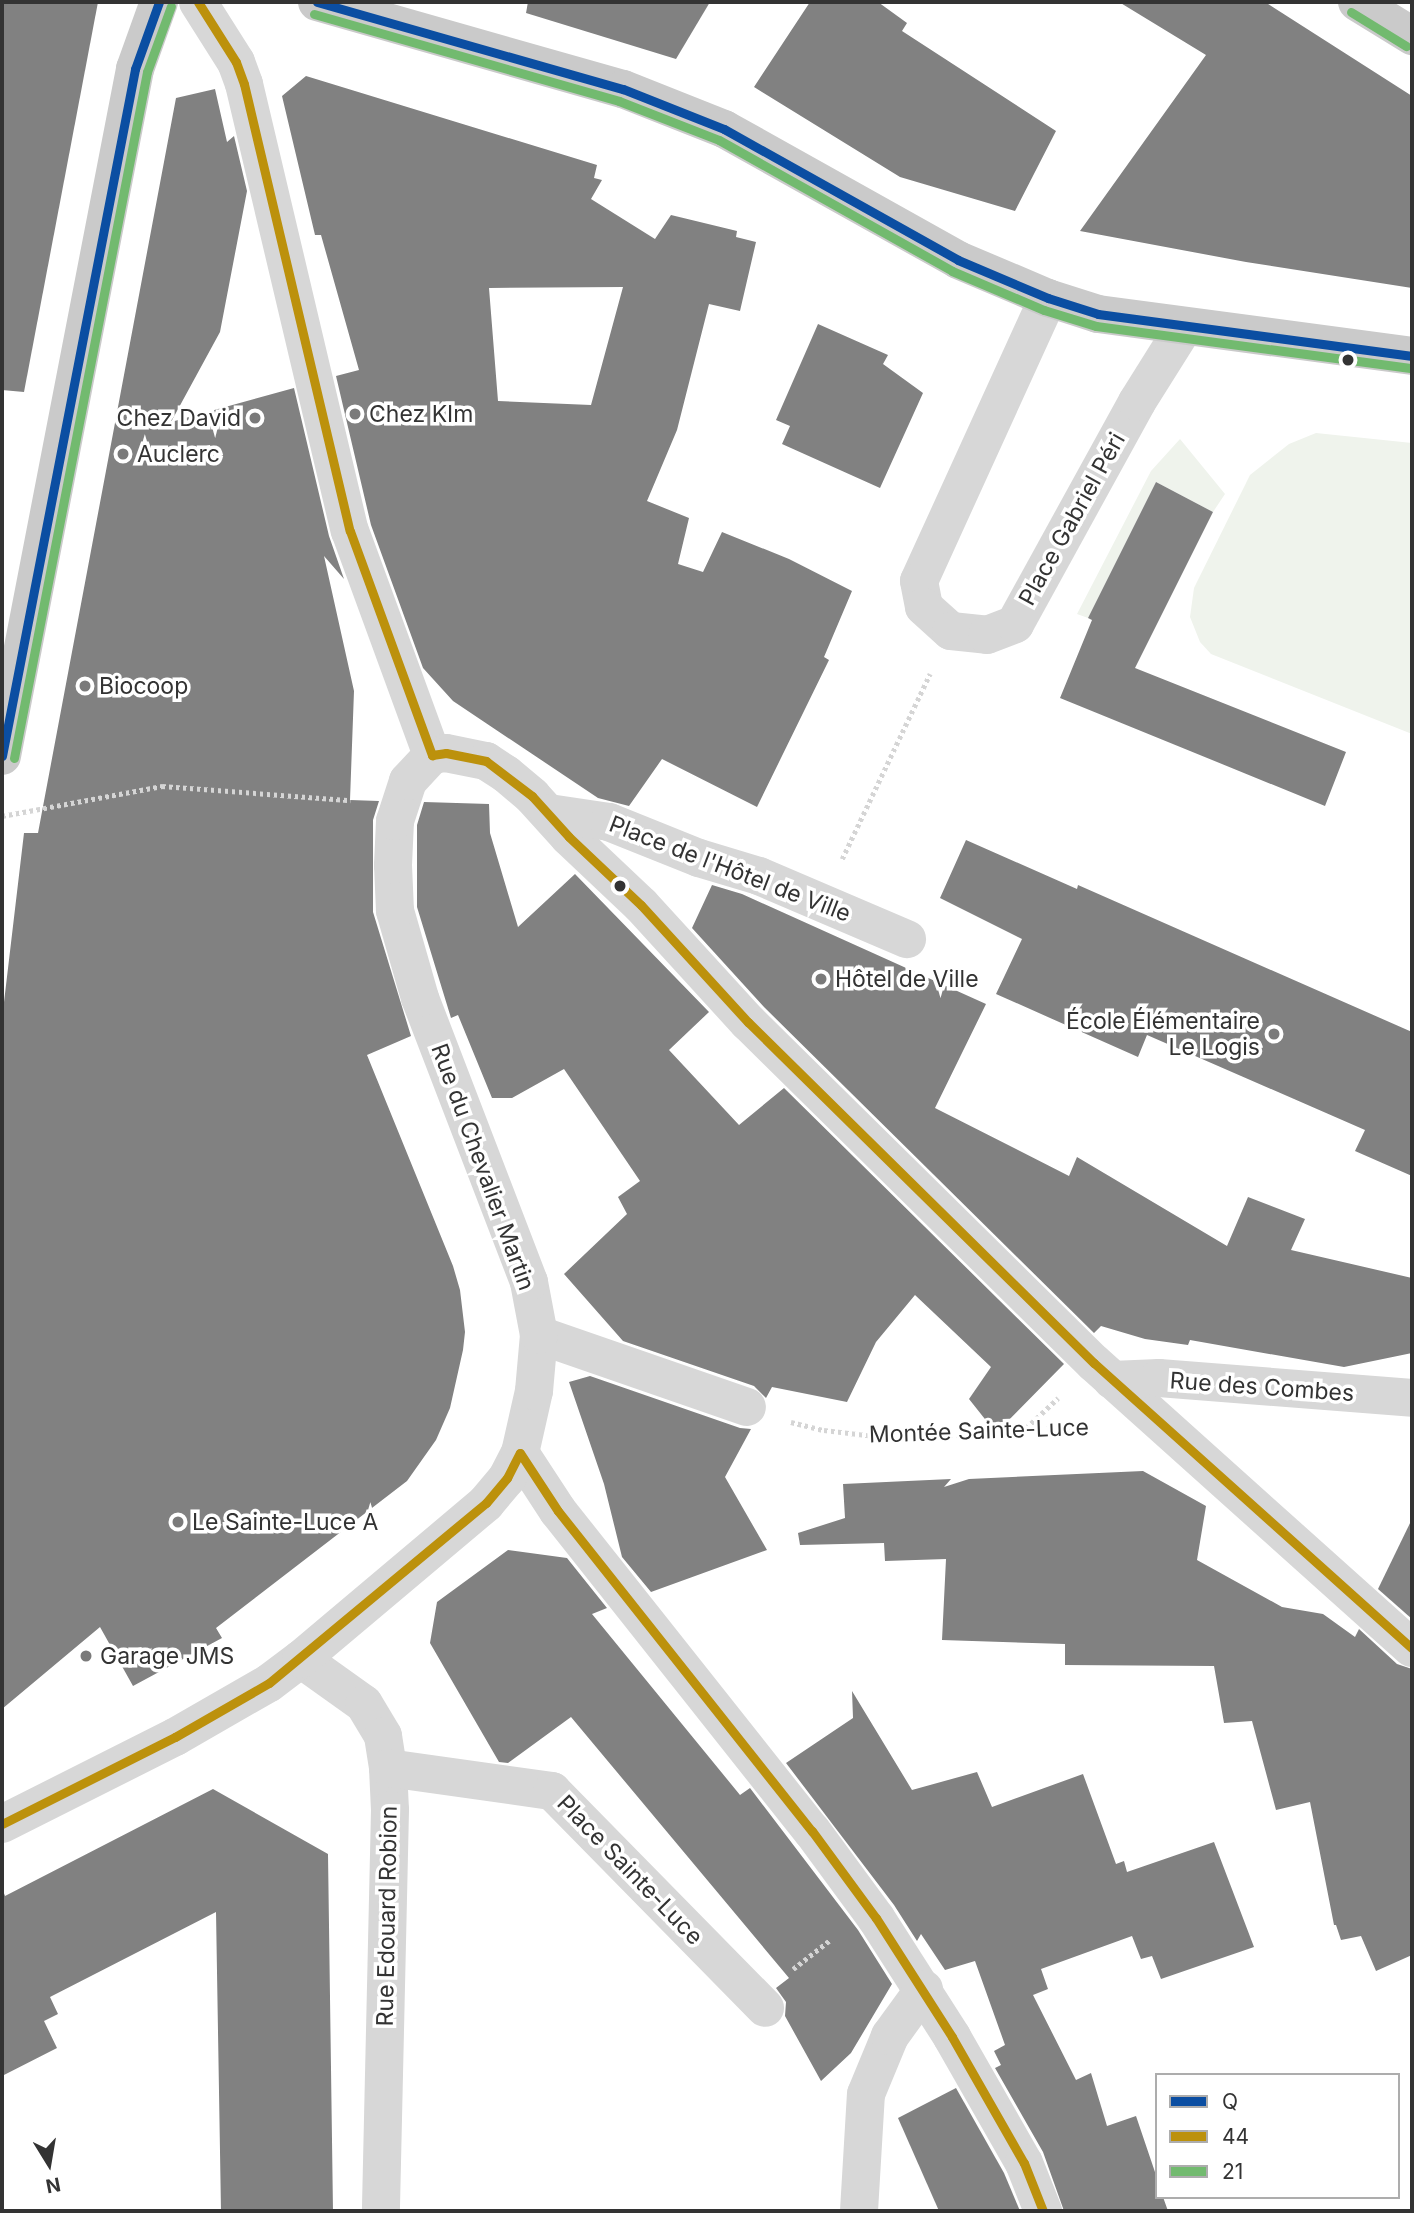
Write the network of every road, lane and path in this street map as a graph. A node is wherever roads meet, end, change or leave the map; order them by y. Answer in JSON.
{"nodes":[{"id":1,"x":159,"y":2,"type":"edge"},
{"id":2,"x":198,"y":2,"type":"edge"},
{"id":3,"x":317,"y":2,"type":"edge"},
{"id":4,"x":1357,"y":2,"type":"edge"},
{"id":5,"x":1412,"y":36,"type":"edge"},
{"id":6,"x":1048,"y":298,"type":"junction"},
{"id":7,"x":1184,"y":327,"type":"junction"},
{"id":8,"x":1412,"y":356,"type":"edge"},
{"id":9,"x":923,"y":689,"type":"dead end"},
{"id":10,"x":432,"y":755,"type":"junction"},
{"id":11,"x":2,"y":756,"type":"edge"},
{"id":12,"x":400,"y":803,"type":"junction"},
{"id":13,"x":549,"y":813,"type":"junction"},
{"id":14,"x":2,"y":816,"type":"edge"},
{"id":15,"x":821,"y":900,"type":"junction"},
{"id":16,"x":907,"y":939,"type":"dead end"},
{"id":17,"x":539,"y":1335,"type":"junction"},
{"id":18,"x":1112,"y":1380,"type":"junction"},
{"id":19,"x":1412,"y":1398,"type":"edge"},
{"id":20,"x":747,"y":1407,"type":"joint"},
{"id":21,"x":1096,"y":1427,"type":"dead end"},
{"id":22,"x":520,"y":1453,"type":"junction"},
{"id":23,"x":1412,"y":1648,"type":"edge"},
{"id":24,"x":301,"y":1659,"type":"junction"},
{"id":25,"x":388,"y":1768,"type":"junction"},
{"id":26,"x":2,"y":1824,"type":"edge"},
{"id":27,"x":870,"y":1909,"type":"junction"},
{"id":28,"x":924,"y":1989,"type":"junction"},
{"id":29,"x":760,"y":2003,"type":"joint"},
{"id":30,"x":381,"y":2211,"type":"edge"},
{"id":31,"x":859,"y":2211,"type":"edge"},
{"id":32,"x":1044,"y":2211,"type":"edge"}],
"edges":[{"from":1,"to":11,"type":"main road"},
{"from":2,"to":10,"type":"street"},
{"from":3,"to":6,"type":"main road"},
{"from":4,"to":5,"type":"main road"},
{"from":6,"to":7,"type":"main road"},
{"from":6,"to":7,"type":"street","name":"Place Gabriel Péri"},
{"from":7,"to":8,"type":"main road"},
{"from":9,"to":15,"type":"path"},
{"from":10,"to":12,"type":"street","name":"Rue du Chevalier Martin"},
{"from":10,"to":13,"type":"street"},
{"from":12,"to":14,"type":"path"},
{"from":12,"to":17,"type":"street","name":"Rue du Chevalier Martin"},
{"from":13,"to":15,"type":"street","name":"Place de l'Hôtel de Ville"},
{"from":13,"to":18,"type":"street"},
{"from":15,"to":16,"type":"street","name":"Place de l'Hôtel de Ville"},
{"from":17,"to":20,"type":"street"},
{"from":17,"to":22,"type":"street","name":"Rue du Chevalier Martin"},
{"from":18,"to":19,"type":"street","name":"Rue des Combes"},
{"from":18,"to":23,"type":"street"},
{"from":20,"to":21,"type":"path","name":"Montée Sainte-Luce"},
{"from":22,"to":24,"type":"street","name":"Rue du Chevalier Martin"},
{"from":22,"to":27,"type":"street"},
{"from":24,"to":25,"type":"street","name":"Rue Edouard Robion"},
{"from":24,"to":26,"type":"street","name":"Rue du Chevalier Martin"},
{"from":25,"to":29,"type":"street","name":"Place Sainte-Luce"},
{"from":25,"to":30,"type":"street","name":"Rue Edouard Robion"},
{"from":27,"to":28,"type":"street"},
{"from":27,"to":29,"type":"path"},
{"from":28,"to":31,"type":"street"},
{"from":28,"to":32,"type":"street"}]}
